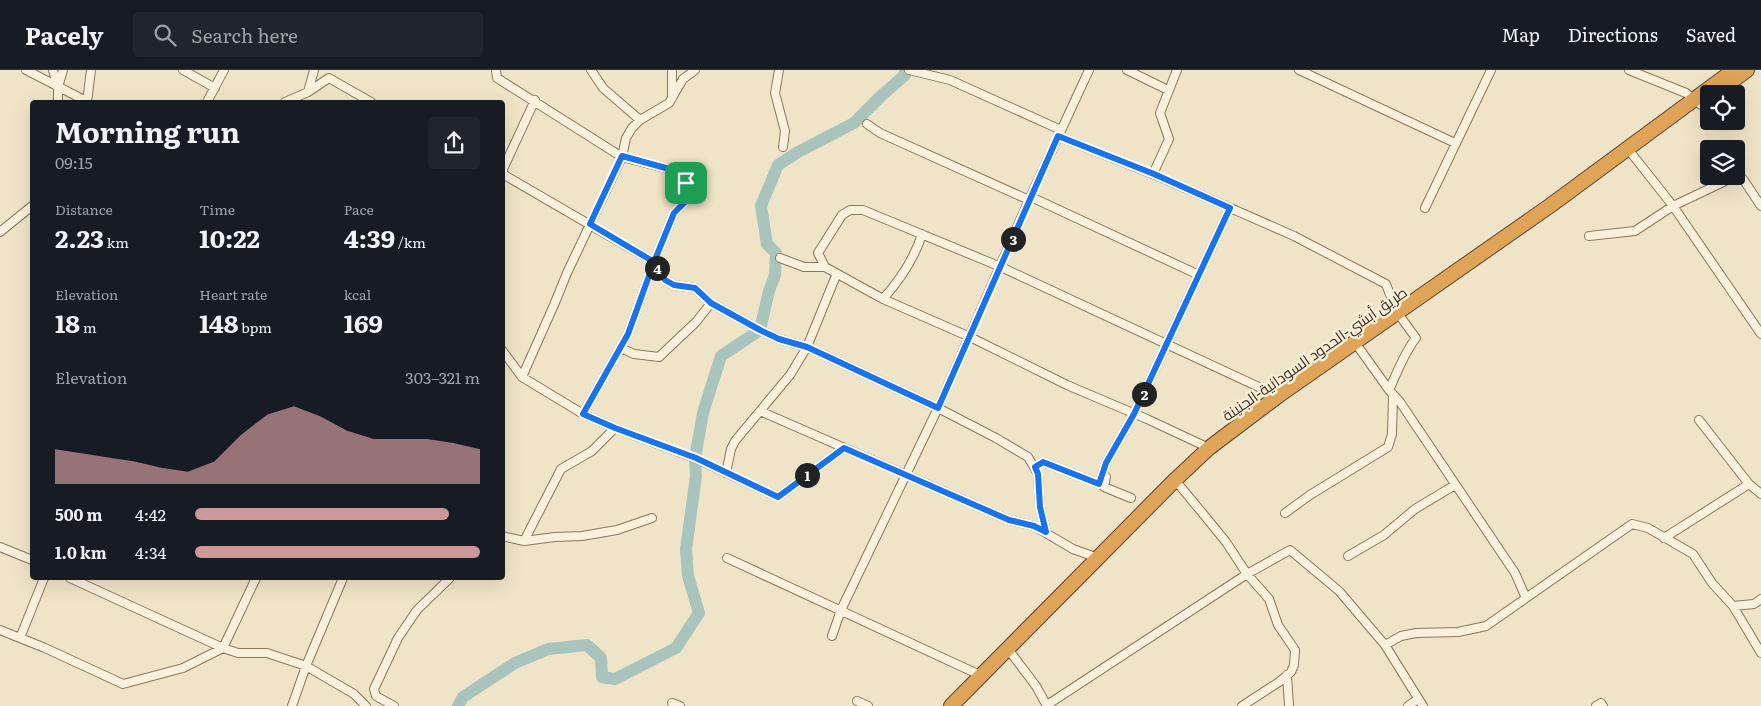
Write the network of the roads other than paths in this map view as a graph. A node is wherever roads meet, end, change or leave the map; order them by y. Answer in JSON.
{"nodes":[{"id":1,"x":26,"y":70,"type":"edge"},
{"id":2,"x":53,"y":70,"type":"edge"},
{"id":3,"x":62,"y":70,"type":"edge"},
{"id":4,"x":91,"y":70,"type":"edge"},
{"id":5,"x":182,"y":70,"type":"edge"},
{"id":6,"x":224,"y":70,"type":"edge"},
{"id":7,"x":314,"y":70,"type":"edge"},
{"id":8,"x":496,"y":70,"type":"edge"},
{"id":9,"x":592,"y":70,"type":"edge"},
{"id":10,"x":672,"y":70,"type":"edge"},
{"id":11,"x":695,"y":70,"type":"edge"},
{"id":12,"x":779,"y":70,"type":"edge"},
{"id":13,"x":909,"y":70,"type":"edge"},
{"id":14,"x":947,"y":70,"type":"edge"},
{"id":15,"x":1089,"y":70,"type":"edge"},
{"id":16,"x":1127,"y":70,"type":"edge"},
{"id":17,"x":1177,"y":70,"type":"edge"},
{"id":18,"x":1299,"y":70,"type":"edge"},
{"id":19,"x":1491,"y":70,"type":"edge"},
{"id":20,"x":1629,"y":70,"type":"edge"},
{"id":21,"x":1734,"y":70,"type":"edge"},
{"id":22,"x":1747,"y":70,"type":"edge"},
{"id":23,"x":950,"y":80,"type":"junction"},
{"id":24,"x":1719,"y":85,"type":"edge"},
{"id":25,"x":1728,"y":85,"type":"edge"},
{"id":26,"x":58,"y":87,"type":"junction"},
{"id":27,"x":215,"y":88,"type":"junction"},
{"id":28,"x":1168,"y":90,"type":"junction"},
{"id":29,"x":308,"y":92,"type":"junction"},
{"id":30,"x":58,"y":100,"type":"edge"},
{"id":31,"x":84,"y":100,"type":"edge"},
{"id":32,"x":88,"y":100,"type":"edge"},
{"id":33,"x":208,"y":100,"type":"edge"},
{"id":34,"x":290,"y":100,"type":"edge"},
{"id":35,"x":368,"y":100,"type":"edge"},
{"id":36,"x":534,"y":100,"type":"junction"},
{"id":37,"x":672,"y":100,"type":"junction"},
{"id":38,"x":1700,"y":100,"type":"edge"},
{"id":39,"x":1700,"y":102,"type":"edge"},
{"id":40,"x":640,"y":120,"type":"junction"},
{"id":41,"x":867,"y":124,"type":"dead end"},
{"id":42,"x":1060,"y":133,"type":"junction"},
{"id":43,"x":1455,"y":143,"type":"junction"},
{"id":44,"x":783,"y":148,"type":"dead end"},
{"id":45,"x":1631,"y":152,"type":"junction"},
{"id":46,"x":622,"y":156,"type":"junction"},
{"id":47,"x":505,"y":162,"type":"edge"},
{"id":48,"x":505,"y":174,"type":"edge"},
{"id":49,"x":1154,"y":174,"type":"junction"},
{"id":50,"x":1030,"y":199,"type":"junction"},
{"id":51,"x":1673,"y":206,"type":"junction"},
{"id":52,"x":1761,"y":206,"type":"edge"},
{"id":53,"x":30,"y":208,"type":"edge"},
{"id":54,"x":1230,"y":208,"type":"junction"},
{"id":55,"x":1424,"y":208,"type":"dead end"},
{"id":56,"x":590,"y":224,"type":"junction"},
{"id":57,"x":0,"y":232,"type":"edge"},
{"id":58,"x":922,"y":234,"type":"junction"},
{"id":59,"x":1589,"y":236,"type":"dead end"},
{"id":60,"x":780,"y":258,"type":"dead end"},
{"id":61,"x":654,"y":262,"type":"junction"},
{"id":62,"x":825,"y":267,"type":"junction"},
{"id":63,"x":1000,"y":267,"type":"junction"},
{"id":64,"x":1199,"y":275,"type":"junction"},
{"id":65,"x":835,"y":278,"type":"dead end"},
{"id":66,"x":883,"y":299,"type":"junction"},
{"id":67,"x":711,"y":303,"type":"junction"},
{"id":68,"x":1400,"y":316,"type":"junction"},
{"id":69,"x":1761,"y":334,"type":"edge"},
{"id":70,"x":970,"y":337,"type":"junction"},
{"id":71,"x":1167,"y":344,"type":"junction"},
{"id":72,"x":807,"y":347,"type":"junction"},
{"id":73,"x":621,"y":348,"type":"junction"},
{"id":74,"x":1358,"y":348,"type":"junction"},
{"id":75,"x":505,"y":354,"type":"edge"},
{"id":76,"x":522,"y":377,"type":"junction"},
{"id":77,"x":1391,"y":393,"type":"junction"},
{"id":78,"x":1278,"y":396,"type":"junction"},
{"id":79,"x":938,"y":408,"type":"junction"},
{"id":80,"x":760,"y":410,"type":"junction"},
{"id":81,"x":583,"y":414,"type":"junction"},
{"id":82,"x":1134,"y":414,"type":"junction"},
{"id":83,"x":1699,"y":420,"type":"dead end"},
{"id":84,"x":615,"y":428,"type":"junction"},
{"id":85,"x":1236,"y":432,"type":"junction"},
{"id":86,"x":1118,"y":441,"type":"junction"},
{"id":87,"x":844,"y":448,"type":"junction"},
{"id":88,"x":1209,"y":448,"type":"junction"},
{"id":89,"x":1035,"y":467,"type":"junction"},
{"id":90,"x":726,"y":473,"type":"junction"},
{"id":91,"x":904,"y":475,"type":"junction"},
{"id":92,"x":1177,"y":482,"type":"junction"},
{"id":93,"x":1749,"y":484,"type":"junction"},
{"id":94,"x":1455,"y":485,"type":"junction"},
{"id":95,"x":1761,"y":494,"type":"edge"},
{"id":96,"x":1131,"y":498,"type":"dead end"},
{"id":97,"x":1285,"y":514,"type":"dead end"},
{"id":98,"x":652,"y":518,"type":"dead end"},
{"id":99,"x":1137,"y":523,"type":"junction"},
{"id":100,"x":1046,"y":532,"type":"junction"},
{"id":101,"x":505,"y":537,"type":"edge"},
{"id":102,"x":1664,"y":538,"type":"junction"},
{"id":103,"x":524,"y":541,"type":"junction"},
{"id":104,"x":0,"y":547,"type":"edge"},
{"id":105,"x":1348,"y":556,"type":"dead end"},
{"id":106,"x":727,"y":558,"type":"dead end"},
{"id":107,"x":1098,"y":558,"type":"junction"},
{"id":108,"x":30,"y":559,"type":"edge"},
{"id":109,"x":1247,"y":574,"type":"junction"},
{"id":110,"x":43,"y":580,"type":"edge"},
{"id":111,"x":74,"y":580,"type":"edge"},
{"id":112,"x":255,"y":580,"type":"edge"},
{"id":113,"x":342,"y":580,"type":"edge"},
{"id":114,"x":448,"y":580,"type":"edge"},
{"id":115,"x":1526,"y":598,"type":"junction"},
{"id":116,"x":1761,"y":600,"type":"edge"},
{"id":117,"x":1733,"y":606,"type":"junction"},
{"id":118,"x":841,"y":610,"type":"junction"},
{"id":119,"x":0,"y":630,"type":"edge"},
{"id":120,"x":832,"y":636,"type":"dead end"},
{"id":121,"x":20,"y":638,"type":"junction"},
{"id":122,"x":1385,"y":645,"type":"junction"},
{"id":123,"x":223,"y":648,"type":"junction"},
{"id":124,"x":1011,"y":653,"type":"junction"},
{"id":125,"x":1761,"y":653,"type":"edge"},
{"id":126,"x":306,"y":666,"type":"junction"},
{"id":127,"x":1287,"y":675,"type":"junction"},
{"id":128,"x":984,"y":677,"type":"junction"},
{"id":129,"x":1418,"y":699,"type":"junction"},
{"id":130,"x":857,"y":701,"type":"dead end"},
{"id":131,"x":292,"y":706,"type":"edge"},
{"id":132,"x":366,"y":706,"type":"edge"},
{"id":133,"x":394,"y":706,"type":"edge"},
{"id":134,"x":868,"y":706,"type":"edge"},
{"id":135,"x":951,"y":706,"type":"edge"},
{"id":136,"x":960,"y":706,"type":"edge"},
{"id":137,"x":1047,"y":706,"type":"edge"},
{"id":138,"x":1242,"y":706,"type":"edge"},
{"id":139,"x":1289,"y":706,"type":"edge"},
{"id":140,"x":1408,"y":706,"type":"edge"},
{"id":141,"x":1423,"y":706,"type":"edge"},
{"id":142,"x":1596,"y":706,"type":"edge"},
{"id":143,"x":1603,"y":706,"type":"edge"}],
"edges":[{"from":1,"to":26,"type":"street"},
{"from":2,"to":26,"type":"street"},
{"from":3,"to":26,"type":"street"},
{"from":4,"to":32,"type":"street"},
{"from":5,"to":27,"type":"street"},
{"from":6,"to":27,"type":"street"},
{"from":7,"to":29,"type":"street"},
{"from":8,"to":36,"type":"street"},
{"from":9,"to":40,"type":"street"},
{"from":10,"to":37,"type":"street"},
{"from":11,"to":37,"type":"street"},
{"from":12,"to":44,"type":"street"},
{"from":13,"to":23,"type":"street"},
{"from":14,"to":23,"type":"street"},
{"from":15,"to":42,"type":"street"},
{"from":16,"to":28,"type":"street"},
{"from":17,"to":28,"type":"street"},
{"from":18,"to":43,"type":"street"},
{"from":19,"to":43,"type":"street"},
{"from":20,"to":38,"type":"street"},
{"from":21,"to":24,"type":"highway","name":"طريق أبشي-الحدود السودانية-الجنينة"},
{"from":22,"to":25,"type":"highway"},
{"from":23,"to":42,"type":"street"},
{"from":26,"to":30,"type":"street"},
{"from":26,"to":31,"type":"street"},
{"from":27,"to":33,"type":"street"},
{"from":28,"to":49,"type":"street"},
{"from":29,"to":34,"type":"street"},
{"from":29,"to":35,"type":"street"},
{"from":36,"to":46,"type":"street"},
{"from":36,"to":47,"type":"street"},
{"from":37,"to":40,"type":"street"},
{"from":39,"to":45,"type":"highway","name":"طريق أبشي-الحدود السودانية-الجنينة"},
{"from":40,"to":46,"type":"street"},
{"from":41,"to":50,"type":"street"},
{"from":42,"to":49,"type":"street"},
{"from":42,"to":50,"type":"street"},
{"from":43,"to":55,"type":"street"},
{"from":45,"to":51,"type":"street"},
{"from":45,"to":68,"type":"highway","name":"طريق أبشي-الحدود السودانية-الجنينة"},
{"from":46,"to":56,"type":"street"},
{"from":46,"to":61,"type":"street"},
{"from":48,"to":56,"type":"street"},
{"from":49,"to":54,"type":"street"},
{"from":50,"to":63,"type":"street"},
{"from":50,"to":64,"type":"street"},
{"from":51,"to":52,"type":"street"},
{"from":51,"to":59,"type":"street"},
{"from":51,"to":69,"type":"street"},
{"from":53,"to":57,"type":"street"},
{"from":54,"to":64,"type":"street"},
{"from":54,"to":68,"type":"street"},
{"from":56,"to":61,"type":"street"},
{"from":56,"to":76,"type":"street"},
{"from":58,"to":62,"type":"street"},
{"from":58,"to":63,"type":"street"},
{"from":58,"to":66,"type":"street"},
{"from":60,"to":62,"type":"street"},
{"from":61,"to":67,"type":"street"},
{"from":61,"to":73,"type":"street"},
{"from":62,"to":66,"type":"street"},
{"from":63,"to":70,"type":"street"},
{"from":63,"to":71,"type":"street"},
{"from":64,"to":71,"type":"street"},
{"from":65,"to":72,"type":"street"},
{"from":66,"to":70,"type":"street"},
{"from":67,"to":72,"type":"street"},
{"from":67,"to":73,"type":"street"},
{"from":68,"to":74,"type":"highway"},
{"from":68,"to":77,"type":"street"},
{"from":68,"to":78,"type":"highway","name":"طريق أبشي-الحدود السودانية-الجنينة"},
{"from":70,"to":79,"type":"street"},
{"from":70,"to":82,"type":"street"},
{"from":71,"to":78,"type":"street"},
{"from":71,"to":82,"type":"street"},
{"from":72,"to":79,"type":"street"},
{"from":72,"to":80,"type":"street"},
{"from":73,"to":81,"type":"street"},
{"from":74,"to":77,"type":"street"},
{"from":74,"to":85,"type":"highway"},
{"from":75,"to":76,"type":"street"},
{"from":76,"to":81,"type":"street"},
{"from":77,"to":94,"type":"street"},
{"from":77,"to":97,"type":"street"},
{"from":78,"to":85,"type":"highway","name":"طريق أبشي-الحدود السودانية-الجنينة"},
{"from":79,"to":89,"type":"street"},
{"from":79,"to":91,"type":"street"},
{"from":80,"to":87,"type":"street"},
{"from":80,"to":90,"type":"street"},
{"from":81,"to":84,"type":"street"},
{"from":82,"to":86,"type":"street"},
{"from":82,"to":88,"type":"street"},
{"from":83,"to":93,"type":"street"},
{"from":84,"to":90,"type":"street"},
{"from":84,"to":103,"type":"street"},
{"from":85,"to":88,"type":"highway","name":"طريق أبشي-الحدود السودانية-الجنينة"},
{"from":85,"to":92,"type":"highway"},
{"from":86,"to":89,"type":"street"},
{"from":86,"to":96,"type":"street"},
{"from":87,"to":90,"type":"street"},
{"from":87,"to":91,"type":"street"},
{"from":88,"to":92,"type":"highway","name":"طريق أبشي-الحدود السودانية-الجنينة"},
{"from":89,"to":100,"type":"street"},
{"from":91,"to":100,"type":"street"},
{"from":91,"to":118,"type":"street"},
{"from":92,"to":99,"type":"highway","name":"طريق أبشي-الحدود السودانية-الجنينة"},
{"from":92,"to":109,"type":"street"},
{"from":93,"to":95,"type":"street"},
{"from":93,"to":102,"type":"street"},
{"from":94,"to":105,"type":"street"},
{"from":94,"to":115,"type":"street"},
{"from":98,"to":103,"type":"street"},
{"from":99,"to":107,"type":"highway","name":"طريق أبشي-الحدود السودانية-الجنينة"},
{"from":99,"to":124,"type":"highway"},
{"from":100,"to":107,"type":"street"},
{"from":101,"to":103,"type":"street"},
{"from":102,"to":115,"type":"street"},
{"from":102,"to":117,"type":"street"},
{"from":104,"to":108,"type":"street"},
{"from":106,"to":118,"type":"street"},
{"from":107,"to":128,"type":"highway","name":"طريق أبشي-الحدود السودانية-الجنينة"},
{"from":109,"to":122,"type":"street"},
{"from":109,"to":127,"type":"street"},
{"from":109,"to":137,"type":"street"},
{"from":110,"to":121,"type":"street"},
{"from":111,"to":123,"type":"street"},
{"from":112,"to":123,"type":"street"},
{"from":113,"to":126,"type":"street"},
{"from":114,"to":133,"type":"street"},
{"from":115,"to":122,"type":"street"},
{"from":116,"to":117,"type":"street"},
{"from":117,"to":125,"type":"street"},
{"from":118,"to":120,"type":"street"},
{"from":118,"to":128,"type":"street"},
{"from":119,"to":121,"type":"street"},
{"from":121,"to":123,"type":"street"},
{"from":122,"to":129,"type":"street"},
{"from":123,"to":126,"type":"street"},
{"from":124,"to":128,"type":"highway"},
{"from":124,"to":137,"type":"street"},
{"from":126,"to":131,"type":"street"},
{"from":126,"to":132,"type":"street"},
{"from":127,"to":138,"type":"street"},
{"from":127,"to":139,"type":"street"},
{"from":128,"to":135,"type":"highway","name":"طريق أبشي-الحدود السودانية-الجنينة"},
{"from":128,"to":136,"type":"highway"},
{"from":129,"to":140,"type":"street"},
{"from":129,"to":141,"type":"street"},
{"from":130,"to":134,"type":"street"},
{"from":142,"to":143,"type":"street"}]}
